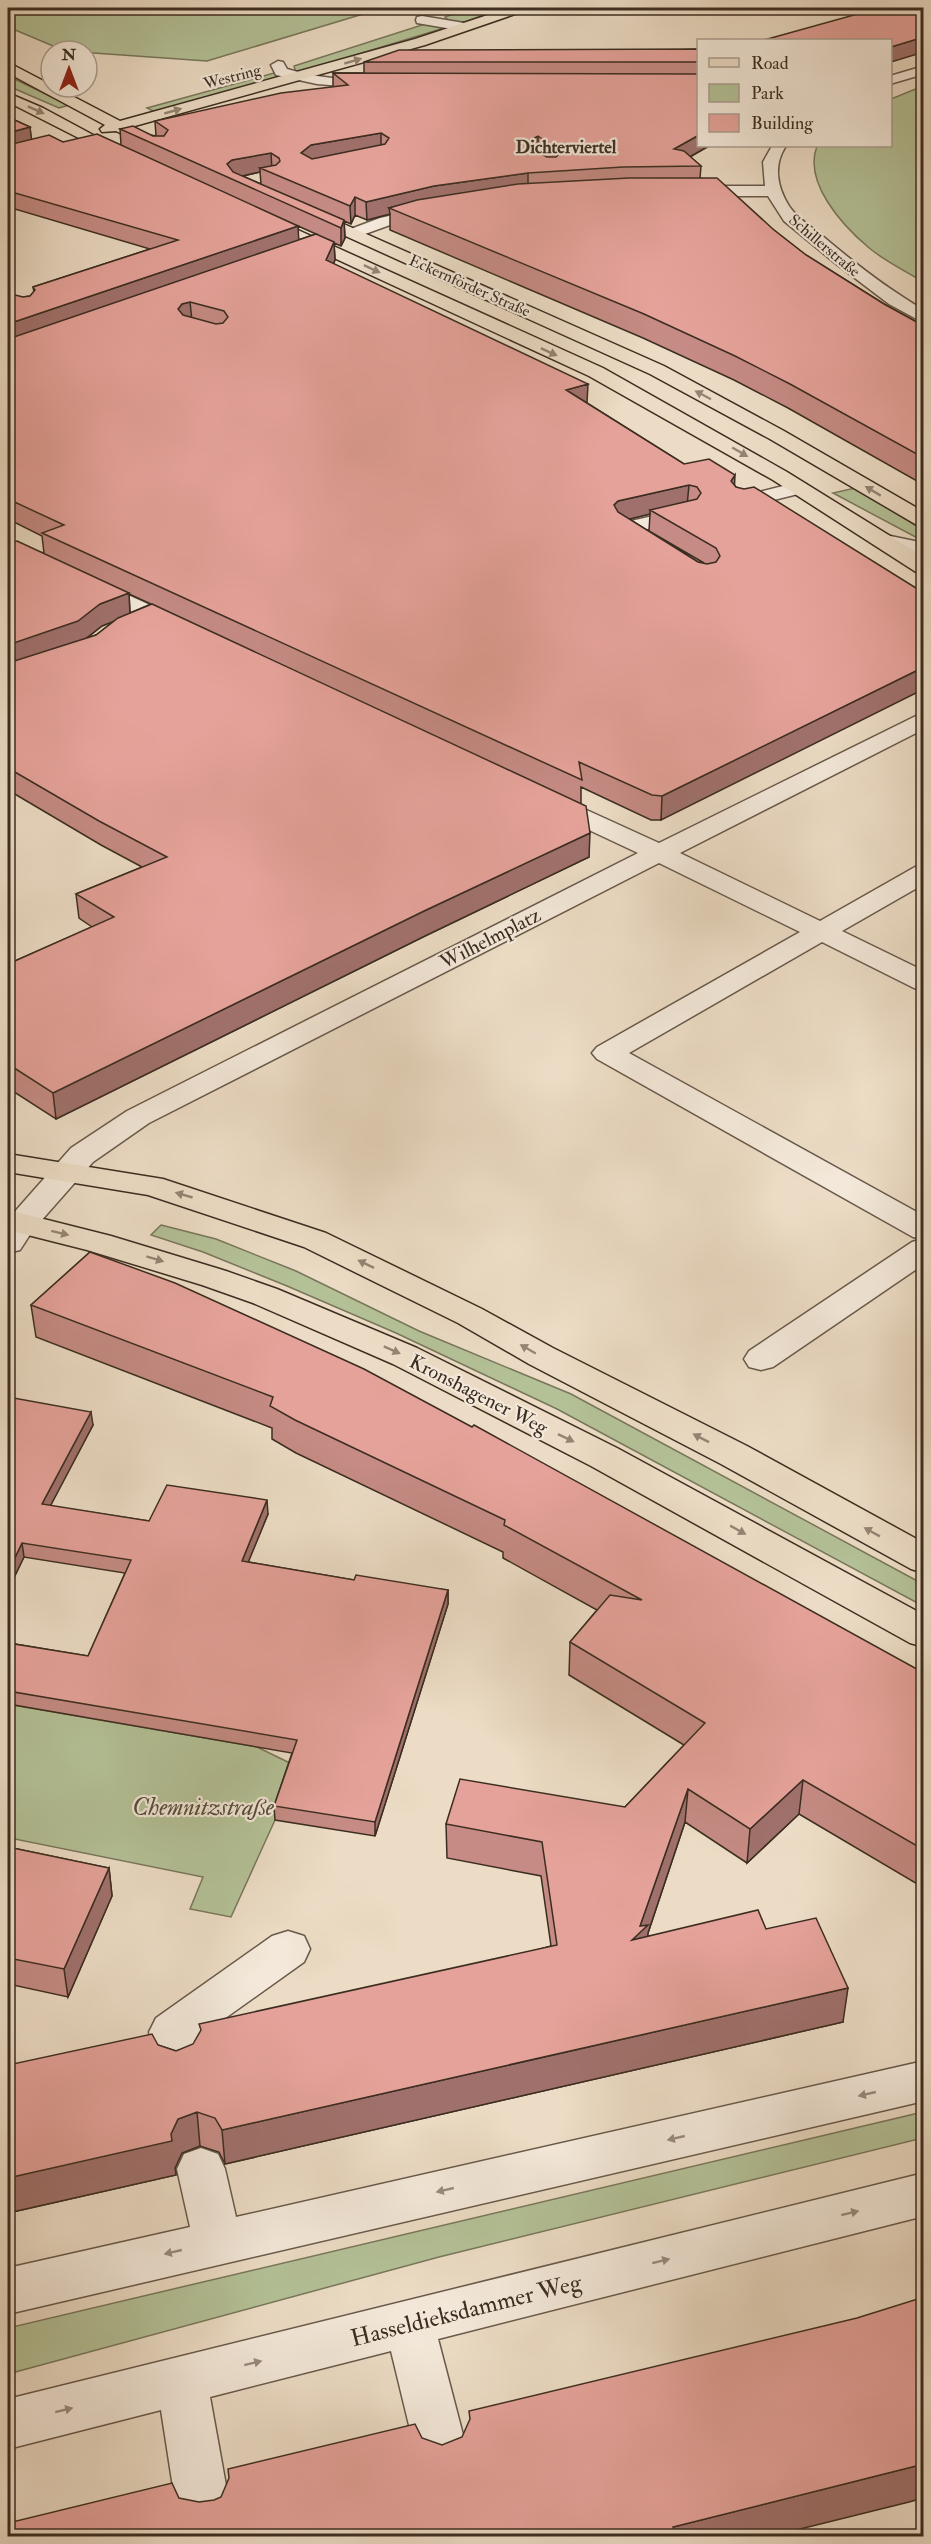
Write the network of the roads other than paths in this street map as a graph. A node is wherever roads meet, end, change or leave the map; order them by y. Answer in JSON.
{"nodes":[{"id":1,"x":520,"y":8,"type":"edge"},
{"id":2,"x":450,"y":11,"type":"dead end"},
{"id":3,"x":417,"y":22,"type":"joint"},
{"id":4,"x":464,"y":27,"type":"junction"},
{"id":5,"x":278,"y":65,"type":"dead end"},
{"id":6,"x":8,"y":68,"type":"edge"},
{"id":7,"x":924,"y":70,"type":"edge"},
{"id":8,"x":297,"y":77,"type":"junction"},
{"id":9,"x":892,"y":80,"type":"edge"},
{"id":10,"x":393,"y":86,"type":"edge"},
{"id":11,"x":8,"y":97,"type":"edge"},
{"id":12,"x":117,"y":110,"type":"dead end"},
{"id":13,"x":97,"y":115,"type":"junction"},
{"id":14,"x":64,"y":123,"type":"junction"},
{"id":15,"x":117,"y":126,"type":"junction"},
{"id":16,"x":44,"y":129,"type":"dead end"},
{"id":17,"x":85,"y":135,"type":"junction"},
{"id":18,"x":63,"y":142,"type":"edge"},
{"id":19,"x":778,"y":147,"type":"edge"},
{"id":20,"x":173,"y":154,"type":"edge"},
{"id":21,"x":139,"y":162,"type":"edge"},
{"id":22,"x":674,"y":191,"type":"edge"},
{"id":23,"x":774,"y":191,"type":"junction"},
{"id":24,"x":290,"y":206,"type":"edge"},
{"id":25,"x":447,"y":208,"type":"edge"},
{"id":26,"x":242,"y":210,"type":"edge"},
{"id":27,"x":354,"y":233,"type":"junction"},
{"id":28,"x":319,"y":244,"type":"junction"},
{"id":29,"x":295,"y":253,"type":"edge"},
{"id":30,"x":924,"y":318,"type":"edge"},
{"id":31,"x":799,"y":488,"type":"junction"},
{"id":32,"x":742,"y":502,"type":"edge"},
{"id":33,"x":688,"y":514,"type":"edge"},
{"id":34,"x":924,"y":521,"type":"edge"},
{"id":35,"x":881,"y":540,"type":"junction"},
{"id":36,"x":8,"y":546,"type":"edge"},
{"id":37,"x":924,"y":549,"type":"edge"},
{"id":38,"x":665,"y":553,"type":"edge"},
{"id":39,"x":924,"y":567,"type":"edge"},
{"id":40,"x":154,"y":615,"type":"junction"},
{"id":41,"x":131,"y":625,"type":"edge"},
{"id":42,"x":201,"y":638,"type":"edge"},
{"id":43,"x":924,"y":719,"type":"edge"},
{"id":44,"x":524,"y":790,"type":"edge"},
{"id":45,"x":658,"y":854,"type":"junction"},
{"id":46,"x":924,"y":873,"type":"edge"},
{"id":47,"x":820,"y":931,"type":"junction"},
{"id":48,"x":924,"y":982,"type":"edge"},
{"id":49,"x":8,"y":1163,"type":"edge"},
{"id":50,"x":67,"y":1172,"type":"junction"},
{"id":51,"x":12,"y":1229,"type":"edge"},
{"id":52,"x":924,"y":1230,"type":"edge"},
{"id":53,"x":924,"y":1249,"type":"edge"},
{"id":54,"x":761,"y":1359,"type":"dead end"},
{"id":55,"x":924,"y":1560,"type":"edge"},
{"id":56,"x":924,"y":1633,"type":"edge"},
{"id":57,"x":288,"y":1949,"type":"dead end"},
{"id":58,"x":179,"y":2063,"type":"edge"},
{"id":59,"x":924,"y":2081,"type":"edge"},
{"id":60,"x":201,"y":2169,"type":"dead end"},
{"id":61,"x":924,"y":2194,"type":"edge"},
{"id":62,"x":217,"y":2241,"type":"junction"},
{"id":63,"x":8,"y":2291,"type":"edge"},
{"id":64,"x":409,"y":2324,"type":"junction"},
{"id":65,"x":183,"y":2380,"type":"junction"},
{"id":66,"x":8,"y":2424,"type":"edge"},
{"id":67,"x":442,"y":2454,"type":"edge"},
{"id":68,"x":204,"y":2512,"type":"edge"}],
"edges":[{"from":1,"to":4,"type":"main road","name":"Westring"},
{"from":2,"to":3,"type":"main road","name":"Westring"},
{"from":3,"to":4,"type":"street","name":"Westring"},
{"from":8,"to":4,"type":"main road","name":"Westring","one_way":true},
{"from":5,"to":8,"type":"street"},
{"from":6,"to":13,"type":"main road"},
{"from":7,"to":9,"type":"street"},
{"from":8,"to":10,"type":"street"},
{"from":15,"to":8,"type":"main road","name":"Westring","one_way":true},
{"from":11,"to":14,"type":"main road","one_way":true},
{"from":12,"to":13,"type":"main road"},
{"from":13,"to":14,"type":"main road"},
{"from":13,"to":15,"type":"main road"},
{"from":14,"to":16,"type":"main road"},
{"from":14,"to":17,"type":"main road"},
{"from":15,"to":17,"type":"main road","name":"Westring"},
{"from":15,"to":20,"type":"main road"},
{"from":17,"to":18,"type":"main road","name":"Westring"},
{"from":17,"to":21,"type":"main road"},
{"from":19,"to":23,"type":"street","name":"Schillerstraße"},
{"from":22,"to":23,"type":"street"},
{"from":23,"to":30,"type":"street","name":"Schillerstraße"},
{"from":24,"to":27,"type":"main road","name":"Eckernförder Straße"},
{"from":25,"to":27,"type":"street"},
{"from":26,"to":28,"type":"main road","name":"Eckernförder Straße"},
{"from":34,"to":27,"type":"main road","name":"Eckernförder Straße","one_way":true},
{"from":28,"to":29,"type":"street"},
{"from":28,"to":31,"type":"main road","name":"Eckernförder Straße","one_way":true},
{"from":31,"to":32,"type":"street"},
{"from":31,"to":35,"type":"main road","name":"Eckernförder Straße"},
{"from":33,"to":38,"type":"street"},
{"from":35,"to":37,"type":"street","name":"Eckernförder Straße"},
{"from":35,"to":39,"type":"main road","name":"Eckernförder Straße"},
{"from":36,"to":40,"type":"street"},
{"from":40,"to":41,"type":"street"},
{"from":40,"to":42,"type":"street"},
{"from":43,"to":45,"type":"street","name":"Wilhelmplatz"},
{"from":44,"to":45,"type":"street"},
{"from":45,"to":47,"type":"street"},
{"from":45,"to":50,"type":"street","name":"Wilhelmplatz"},
{"from":46,"to":47,"type":"street"},
{"from":47,"to":48,"type":"street"},
{"from":47,"to":52,"type":"street"},
{"from":49,"to":50,"type":"main road"},
{"from":50,"to":51,"type":"street"},
{"from":55,"to":50,"type":"main road","one_way":true},
{"from":51,"to":56,"type":"main road","name":"Kronshagener Weg","one_way":true},
{"from":53,"to":54,"type":"street"},
{"from":57,"to":58,"type":"street"},
{"from":59,"to":62,"type":"street","one_way":true},
{"from":60,"to":62,"type":"street"},
{"from":64,"to":61,"type":"street","name":"Hasseldieksdammer Weg","one_way":true},
{"from":62,"to":63,"type":"street","one_way":true},
{"from":65,"to":64,"type":"street","name":"Hasseldieksdammer Weg","one_way":true},
{"from":64,"to":67,"type":"street"},
{"from":66,"to":65,"type":"street","name":"Hasseldieksdammer Weg","one_way":true},
{"from":65,"to":68,"type":"street"}]}
